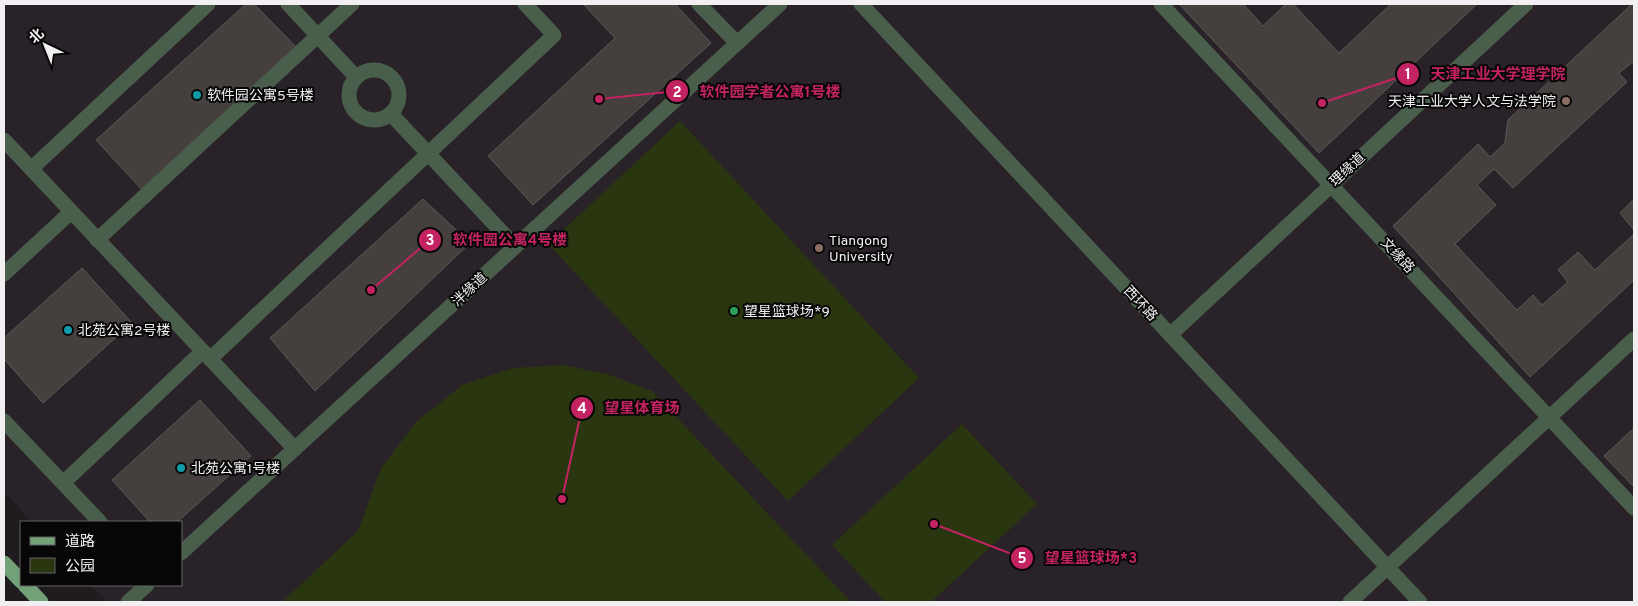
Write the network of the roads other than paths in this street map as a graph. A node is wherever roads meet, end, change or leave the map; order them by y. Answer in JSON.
{"nodes":[{"id":1,"x":208,"y":4,"type":"edge"},
{"id":2,"x":288,"y":4,"type":"edge"},
{"id":3,"x":352,"y":4,"type":"edge"},
{"id":4,"x":525,"y":4,"type":"edge"},
{"id":5,"x":700,"y":4,"type":"edge"},
{"id":6,"x":780,"y":4,"type":"edge"},
{"id":7,"x":861,"y":4,"type":"edge"},
{"id":8,"x":1161,"y":4,"type":"edge"},
{"id":9,"x":1526,"y":4,"type":"edge"},
{"id":10,"x":318,"y":36,"type":"junction"},
{"id":11,"x":737,"y":43,"type":"junction"},
{"id":12,"x":356,"y":77,"type":"junction"},
{"id":13,"x":391,"y":114,"type":"junction"},
{"id":14,"x":4,"y":140,"type":"edge"},
{"id":15,"x":428,"y":154,"type":"junction"},
{"id":16,"x":31,"y":169,"type":"junction"},
{"id":17,"x":1331,"y":184,"type":"junction"},
{"id":18,"x":71,"y":212,"type":"junction"},
{"id":19,"x":97,"y":240,"type":"junction"},
{"id":20,"x":515,"y":246,"type":"junction"},
{"id":21,"x":4,"y":274,"type":"edge"},
{"id":22,"x":1170,"y":335,"type":"junction"},
{"id":23,"x":1634,"y":339,"type":"edge"},
{"id":24,"x":207,"y":355,"type":"junction"},
{"id":25,"x":1550,"y":417,"type":"junction"},
{"id":26,"x":4,"y":421,"type":"edge"},
{"id":27,"x":295,"y":449,"type":"junction"},
{"id":28,"x":63,"y":483,"type":"junction"},
{"id":29,"x":1634,"y":508,"type":"edge"},
{"id":30,"x":99,"y":521,"type":"edge"},
{"id":31,"x":182,"y":552,"type":"edge"},
{"id":32,"x":4,"y":563,"type":"edge"},
{"id":33,"x":1387,"y":568,"type":"junction"},
{"id":34,"x":20,"y":580,"type":"edge"},
{"id":35,"x":25,"y":586,"type":"edge"},
{"id":36,"x":146,"y":586,"type":"edge"},
{"id":37,"x":41,"y":602,"type":"edge"},
{"id":38,"x":128,"y":602,"type":"edge"},
{"id":39,"x":1350,"y":602,"type":"edge"},
{"id":40,"x":1420,"y":602,"type":"edge"}],
"edges":[{"from":1,"to":16,"type":"street"},
{"from":2,"to":10,"type":"street"},
{"from":3,"to":10,"type":"street"},
{"from":4,"to":15,"type":"street"},
{"from":5,"to":11,"type":"street"},
{"from":6,"to":11,"type":"street","name":"泮缘道"},
{"from":7,"to":22,"type":"street","name":"西环路"},
{"from":8,"to":17,"type":"street","name":"文缘路"},
{"from":9,"to":17,"type":"street","name":"理缘道"},
{"from":10,"to":12,"type":"street"},
{"from":10,"to":19,"type":"street"},
{"from":11,"to":20,"type":"street","name":"泮缘道"},
{"from":12,"to":13,"type":"street"},
{"from":12,"to":13,"type":"street"},
{"from":13,"to":15,"type":"street"},
{"from":14,"to":16,"type":"street"},
{"from":15,"to":20,"type":"street"},
{"from":15,"to":24,"type":"street"},
{"from":16,"to":18,"type":"street"},
{"from":17,"to":22,"type":"street","name":"理缘道"},
{"from":17,"to":25,"type":"street","name":"文缘路"},
{"from":18,"to":19,"type":"street"},
{"from":18,"to":21,"type":"street"},
{"from":19,"to":24,"type":"street"},
{"from":20,"to":27,"type":"street","name":"泮缘道"},
{"from":22,"to":33,"type":"street","name":"西环路"},
{"from":23,"to":25,"type":"street"},
{"from":24,"to":27,"type":"street"},
{"from":24,"to":28,"type":"street"},
{"from":25,"to":29,"type":"street","name":"文缘路"},
{"from":25,"to":33,"type":"street"},
{"from":26,"to":28,"type":"street"},
{"from":27,"to":31,"type":"street","name":"泮缘道"},
{"from":28,"to":30,"type":"street"},
{"from":32,"to":34,"type":"main road"},
{"from":33,"to":39,"type":"street"},
{"from":33,"to":40,"type":"street","name":"西环路"},
{"from":35,"to":37,"type":"main road"},
{"from":36,"to":38,"type":"street"}]}
